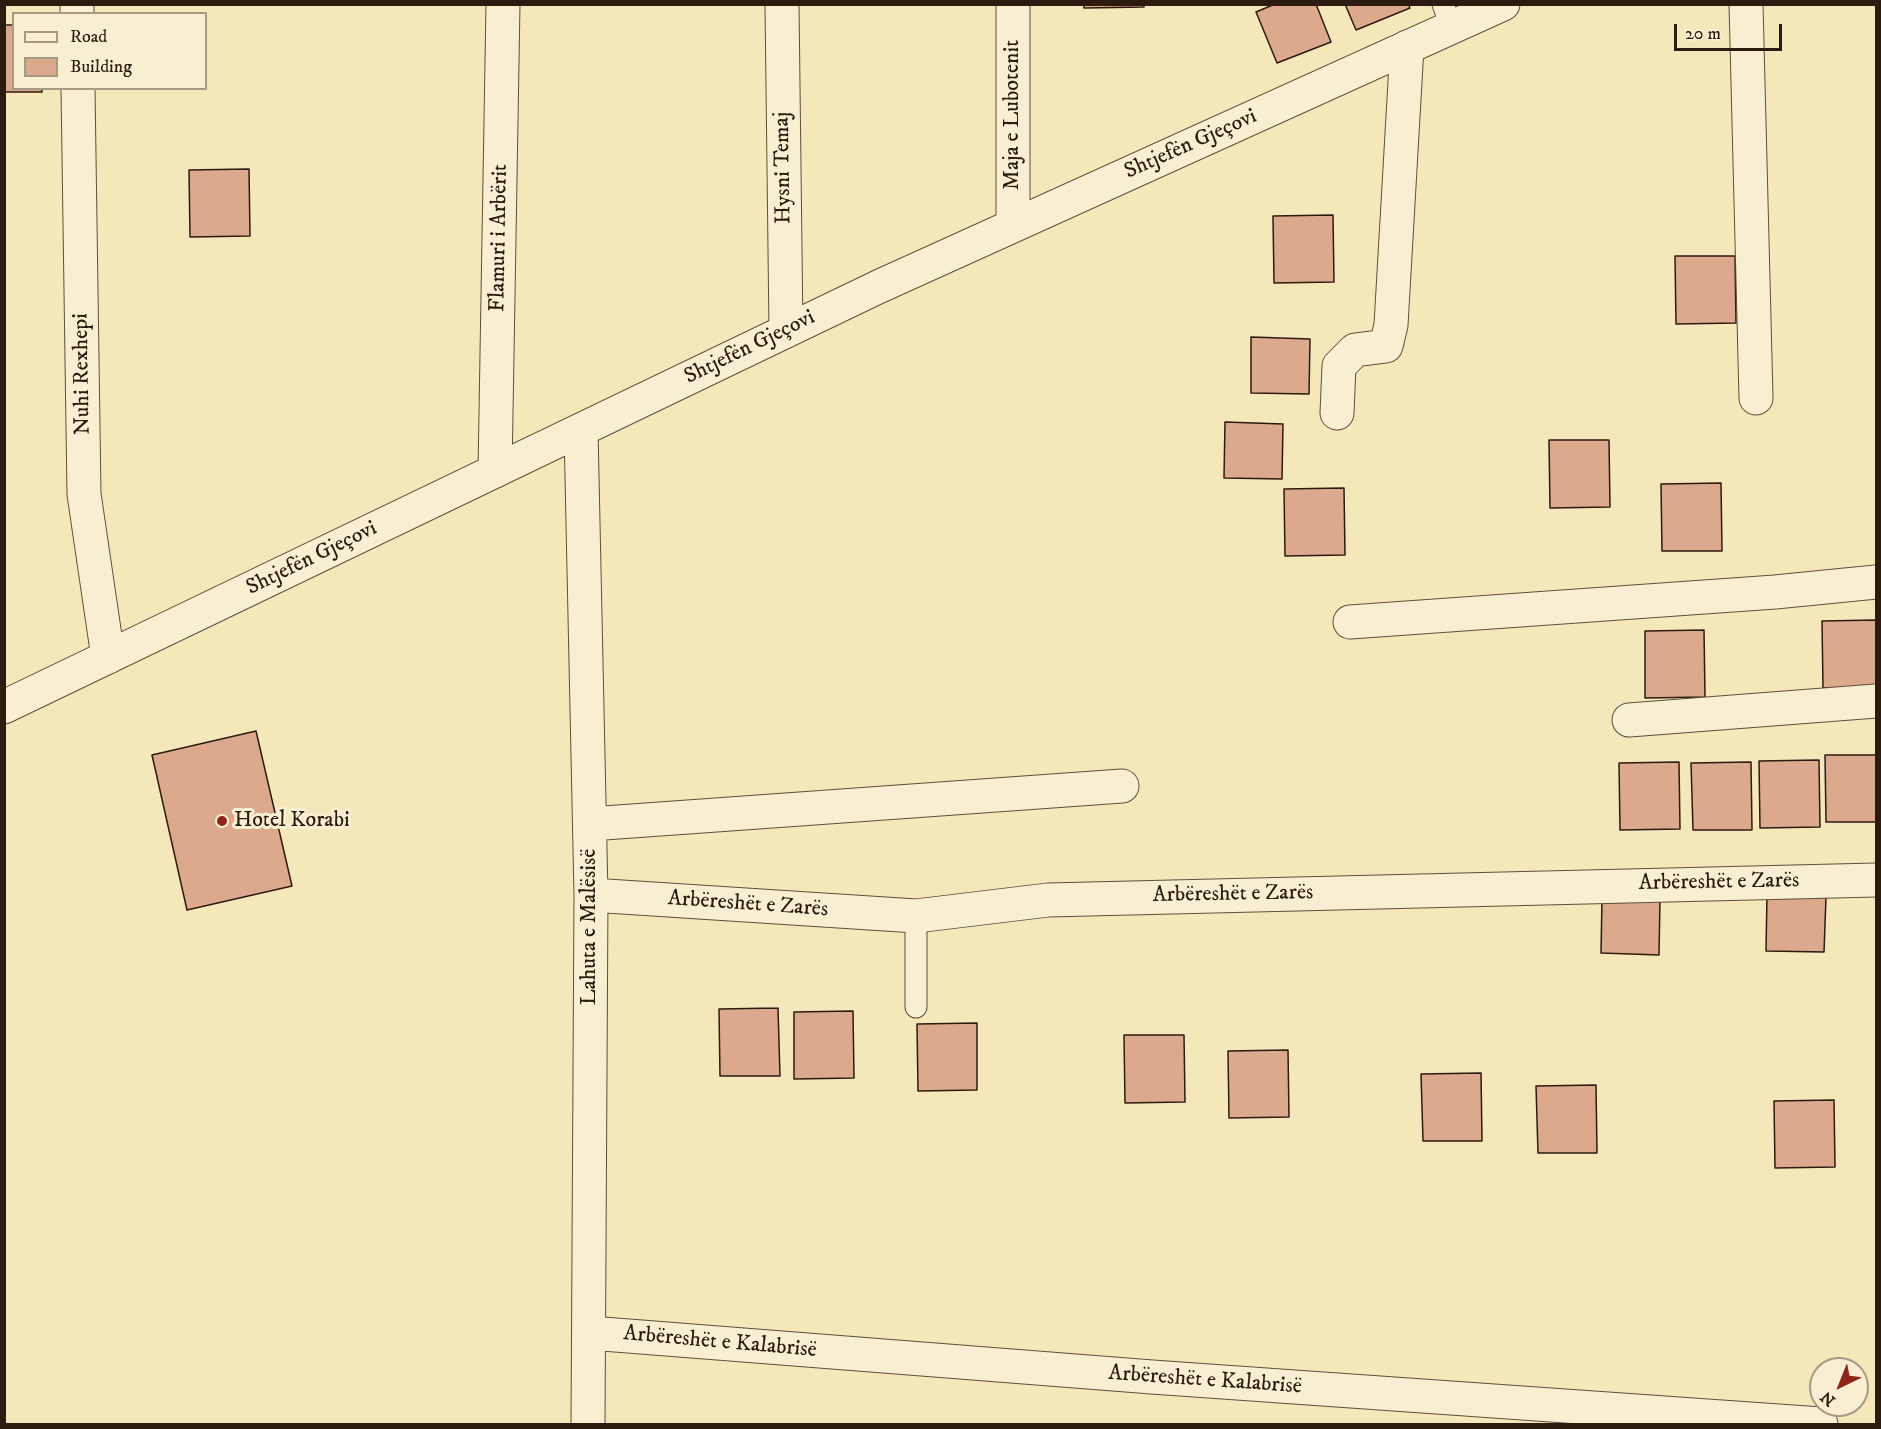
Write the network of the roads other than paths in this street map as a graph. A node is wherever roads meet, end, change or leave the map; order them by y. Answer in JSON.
{"nodes":[{"id":1,"x":503,"y":4,"type":"edge"},
{"id":2,"x":782,"y":4,"type":"edge"},
{"id":3,"x":1013,"y":4,"type":"edge"},
{"id":4,"x":1503,"y":4,"type":"edge"},
{"id":5,"x":1746,"y":4,"type":"edge"},
{"id":6,"x":1447,"y":16,"type":"edge"},
{"id":7,"x":1407,"y":47,"type":"junction"},
{"id":8,"x":78,"y":90,"type":"edge"},
{"id":9,"x":1013,"y":225,"type":"junction"},
{"id":10,"x":786,"y":331,"type":"junction"},
{"id":11,"x":1756,"y":398,"type":"dead end"},
{"id":12,"x":1337,"y":413,"type":"dead end"},
{"id":13,"x":581,"y":430,"type":"junction"},
{"id":14,"x":495,"y":471,"type":"junction"},
{"id":15,"x":1876,"y":582,"type":"edge"},
{"id":16,"x":1350,"y":622,"type":"dead end"},
{"id":17,"x":108,"y":657,"type":"junction"},
{"id":18,"x":1876,"y":701,"type":"edge"},
{"id":19,"x":4,"y":707,"type":"edge"},
{"id":20,"x":1629,"y":720,"type":"dead end"},
{"id":21,"x":1122,"y":786,"type":"dead end"},
{"id":22,"x":590,"y":824,"type":"junction"},
{"id":23,"x":1876,"y":880,"type":"edge"},
{"id":24,"x":591,"y":895,"type":"junction"},
{"id":25,"x":916,"y":916,"type":"junction"},
{"id":26,"x":916,"y":1007,"type":"dead end"},
{"id":27,"x":590,"y":1333,"type":"junction"},
{"id":28,"x":588,"y":1425,"type":"edge"},
{"id":29,"x":1821,"y":1425,"type":"edge"}],
"edges":[{"from":1,"to":14,"type":"street","name":"Flamuri i Arbërit"},
{"from":2,"to":10,"type":"street","name":"Hysni Temaj"},
{"from":3,"to":9,"type":"street","name":"Maja e Lubotenit"},
{"from":4,"to":6,"type":"street","name":"Shtjefën Gjeçovi"},
{"from":5,"to":11,"type":"street"},
{"from":6,"to":7,"type":"street","name":"Shtjefën Gjeçovi"},
{"from":7,"to":9,"type":"street","name":"Shtjefën Gjeçovi"},
{"from":7,"to":12,"type":"street"},
{"from":8,"to":17,"type":"street","name":"Nuhi Rexhepi"},
{"from":9,"to":10,"type":"street","name":"Shtjefën Gjeçovi"},
{"from":10,"to":13,"type":"street","name":"Shtjefën Gjeçovi"},
{"from":13,"to":14,"type":"street","name":"Shtjefën Gjeçovi"},
{"from":13,"to":22,"type":"street","name":"Lahuta e Malësisë"},
{"from":14,"to":17,"type":"street","name":"Shtjefën Gjeçovi"},
{"from":15,"to":16,"type":"street"},
{"from":17,"to":19,"type":"street","name":"Shtjefën Gjeçovi"},
{"from":18,"to":20,"type":"street"},
{"from":21,"to":22,"type":"street"},
{"from":22,"to":24,"type":"street","name":"Lahuta e Malësisë"},
{"from":23,"to":25,"type":"street","name":"Arbëreshët e Zarës"},
{"from":24,"to":25,"type":"street","name":"Arbëreshët e Zarës"},
{"from":24,"to":27,"type":"street","name":"Lahuta e Malësisë"},
{"from":25,"to":26,"type":"lane"},
{"from":27,"to":28,"type":"street","name":"Lahuta e Malësisë"},
{"from":27,"to":29,"type":"street","name":"Arbëreshët e Kalabrisë"}]}
